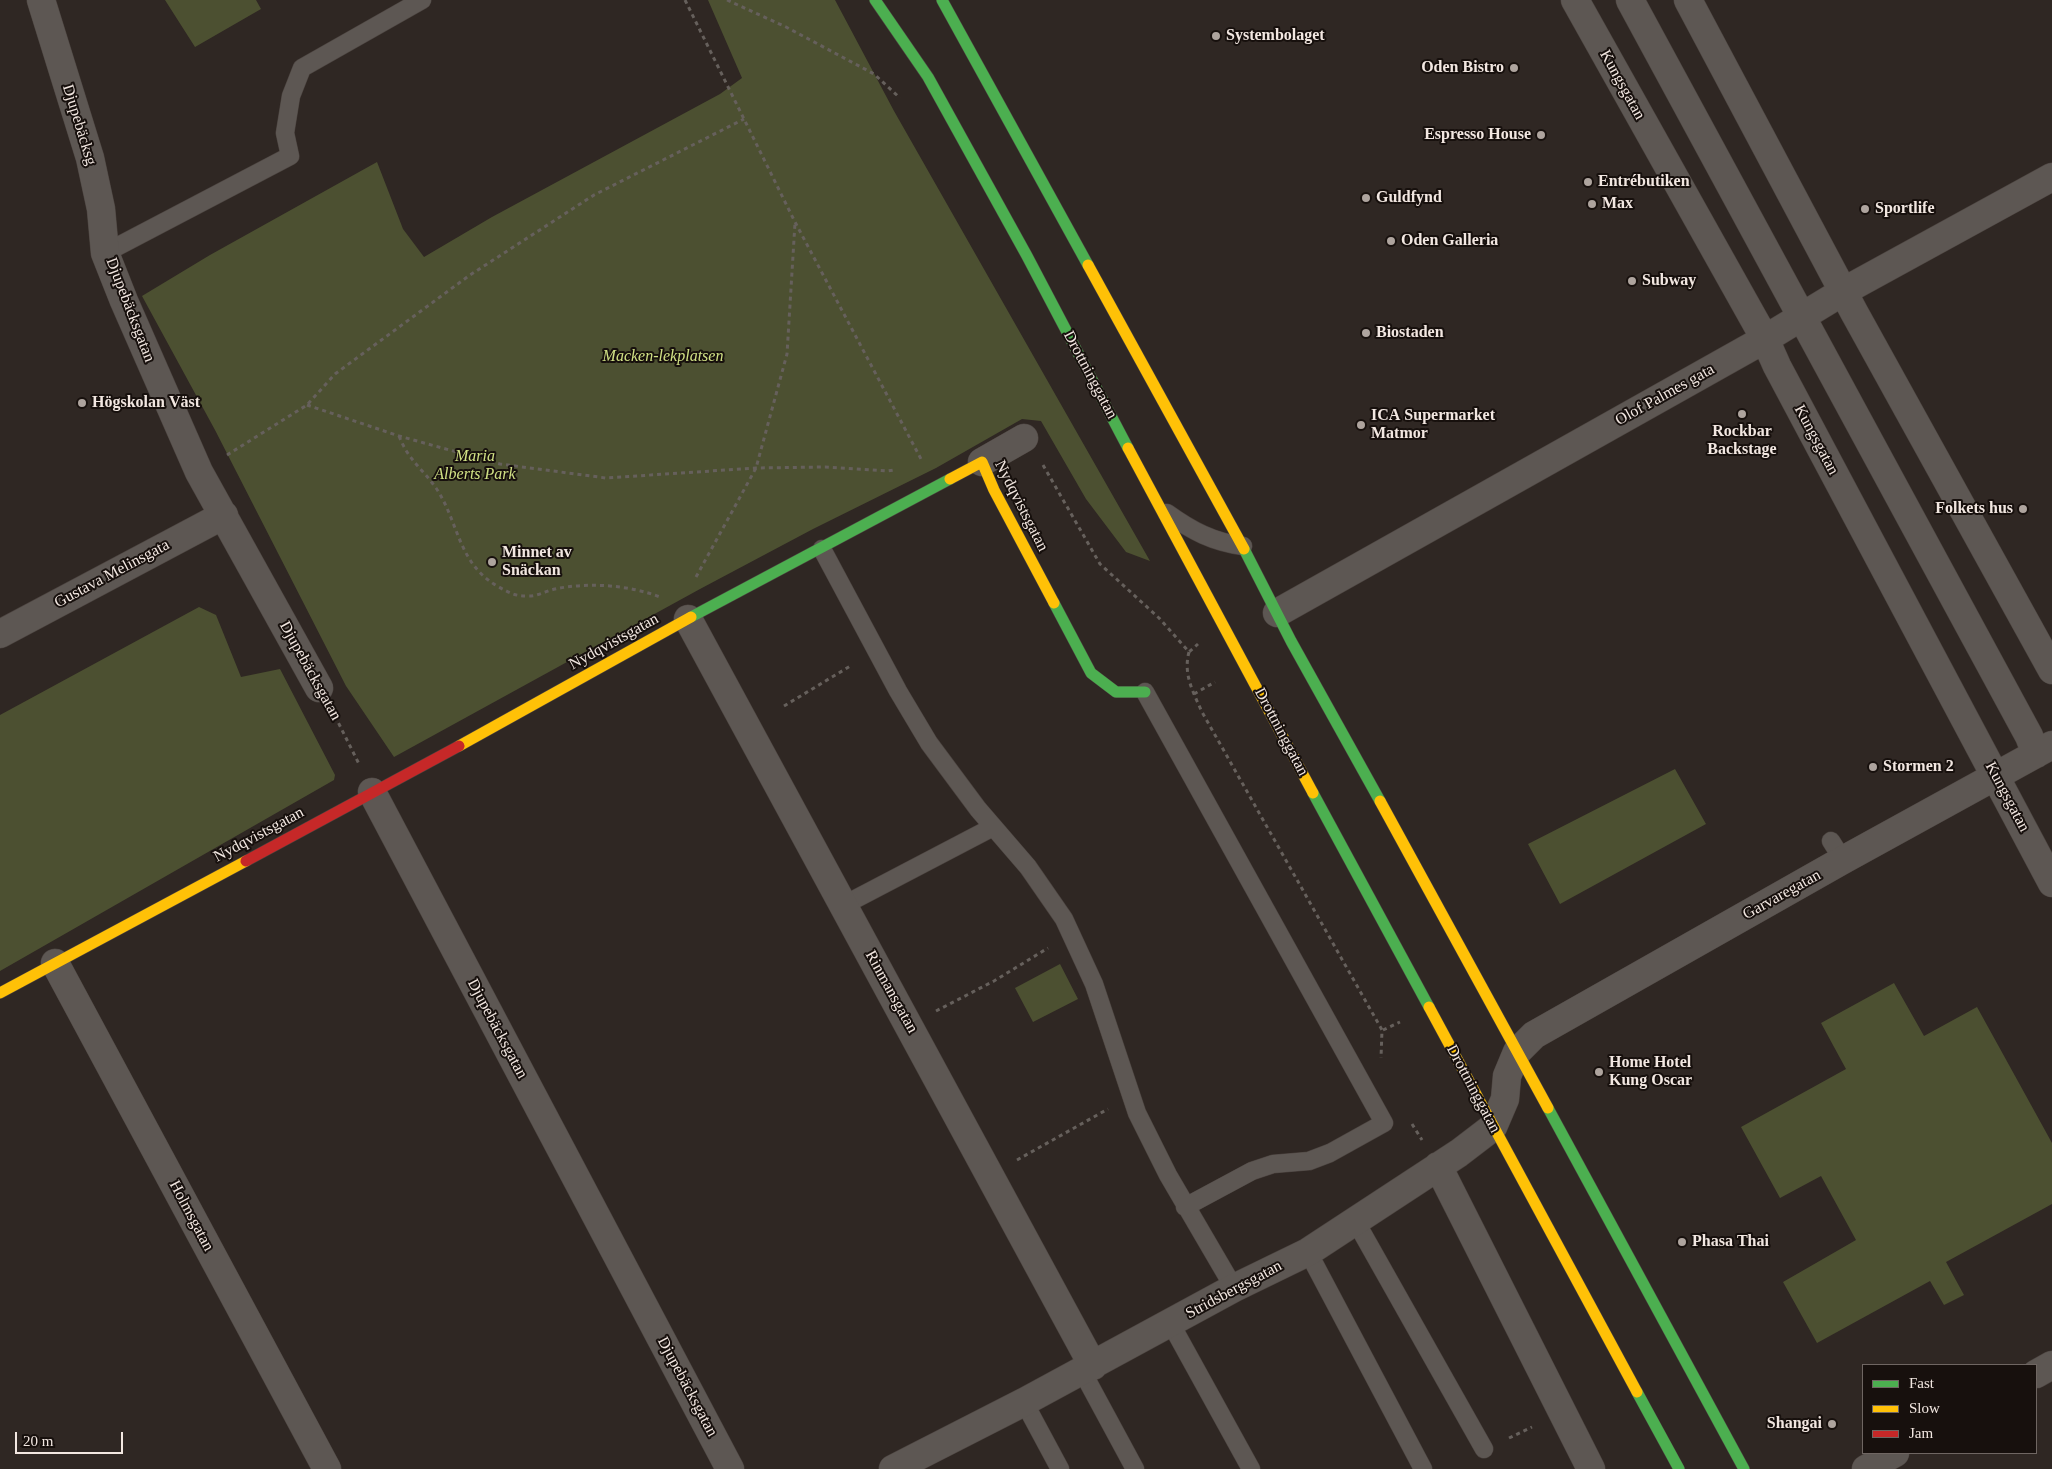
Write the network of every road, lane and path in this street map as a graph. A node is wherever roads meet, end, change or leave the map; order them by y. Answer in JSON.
{"nodes":[{"id":1,"x":40,"y":0,"type":"edge"},
{"id":2,"x":422,"y":0,"type":"edge"},
{"id":3,"x":685,"y":0,"type":"edge"},
{"id":4,"x":727,"y":0,"type":"edge"},
{"id":5,"x":875,"y":0,"type":"edge"},
{"id":6,"x":942,"y":0,"type":"edge"},
{"id":7,"x":1575,"y":0,"type":"edge"},
{"id":8,"x":1630,"y":0,"type":"edge"},
{"id":9,"x":1688,"y":0,"type":"edge"},
{"id":10,"x":904,"y":103,"type":"dead end"},
{"id":11,"x":744,"y":119,"type":"junction"},
{"id":12,"x":2052,"y":177,"type":"edge"},
{"id":13,"x":795,"y":222,"type":"junction"},
{"id":14,"x":105,"y":253,"type":"junction"},
{"id":15,"x":1844,"y":291,"type":"junction"},
{"id":16,"x":1803,"y":317,"type":"junction"},
{"id":17,"x":1765,"y":339,"type":"junction"},
{"id":18,"x":308,"y":405,"type":"junction"},
{"id":19,"x":399,"y":436,"type":"junction"},
{"id":20,"x":1024,"y":438,"type":"joint"},
{"id":21,"x":982,"y":462,"type":"junction"},
{"id":22,"x":914,"y":464,"type":"dead end"},
{"id":23,"x":756,"y":468,"type":"junction"},
{"id":24,"x":896,"y":469,"type":"dead end"},
{"id":25,"x":200,"y":472,"type":"junction"},
{"id":26,"x":1159,"y":507,"type":"junction"},
{"id":27,"x":224,"y":515,"type":"junction"},
{"id":28,"x":1243,"y":546,"type":"junction"},
{"id":29,"x":822,"y":548,"type":"junction"},
{"id":30,"x":694,"y":581,"type":"dead end"},
{"id":31,"x":665,"y":599,"type":"dead end"},
{"id":32,"x":1277,"y":613,"type":"junction"},
{"id":33,"x":688,"y":619,"type":"junction"},
{"id":34,"x":1223,"y":624,"type":"junction"},
{"id":35,"x":0,"y":634,"type":"edge"},
{"id":36,"x":877,"y":651,"type":"junction"},
{"id":37,"x":1189,"y":652,"type":"junction"},
{"id":38,"x":2052,"y":670,"type":"edge"},
{"id":39,"x":319,"y":688,"type":"joint"},
{"id":40,"x":1146,"y":692,"type":"joint"},
{"id":41,"x":784,"y":706,"type":"dead end"},
{"id":42,"x":2044,"y":749,"type":"edge"},
{"id":43,"x":1995,"y":775,"type":"junction"},
{"id":44,"x":372,"y":792,"type":"junction"},
{"id":45,"x":993,"y":827,"type":"junction"},
{"id":46,"x":2052,"y":883,"type":"edge"},
{"id":47,"x":844,"y":906,"type":"junction"},
{"id":48,"x":1072,"y":934,"type":"junction"},
{"id":49,"x":56,"y":963,"type":"junction"},
{"id":50,"x":0,"y":993,"type":"edge"},
{"id":51,"x":909,"y":1025,"type":"junction"},
{"id":52,"x":1517,"y":1052,"type":"junction"},
{"id":53,"x":1381,"y":1061,"type":"dead end"},
{"id":54,"x":1132,"y":1096,"type":"junction"},
{"id":55,"x":1408,"y":1116,"type":"dead end"},
{"id":56,"x":1384,"y":1124,"type":"junction"},
{"id":57,"x":1412,"y":1124,"type":"junction"},
{"id":58,"x":1493,"y":1127,"type":"junction"},
{"id":59,"x":1438,"y":1166,"type":"junction"},
{"id":60,"x":990,"y":1175,"type":"junction"},
{"id":61,"x":1186,"y":1207,"type":"junction"},
{"id":62,"x":1356,"y":1222,"type":"junction"},
{"id":63,"x":1308,"y":1252,"type":"junction"},
{"id":64,"x":1234,"y":1288,"type":"junction"},
{"id":65,"x":1171,"y":1324,"type":"junction"},
{"id":66,"x":2052,"y":1365,"type":"edge"},
{"id":67,"x":1087,"y":1368,"type":"junction"},
{"id":68,"x":2037,"y":1373,"type":"edge"},
{"id":69,"x":1024,"y":1402,"type":"junction"},
{"id":70,"x":1562,"y":1413,"type":"junction"},
{"id":71,"x":1484,"y":1449,"type":"joint"},
{"id":72,"x":1893,"y":1454,"type":"edge"},
{"id":73,"x":327,"y":1469,"type":"edge"},
{"id":74,"x":730,"y":1469,"type":"edge"},
{"id":75,"x":893,"y":1469,"type":"edge"},
{"id":76,"x":1060,"y":1469,"type":"edge"},
{"id":77,"x":1134,"y":1469,"type":"edge"},
{"id":78,"x":1251,"y":1469,"type":"edge"},
{"id":79,"x":1423,"y":1469,"type":"edge"},
{"id":80,"x":1591,"y":1469,"type":"edge"},
{"id":81,"x":1679,"y":1469,"type":"edge"},
{"id":82,"x":1744,"y":1469,"type":"edge"},
{"id":83,"x":1866,"y":1469,"type":"edge"}],
"edges":[{"from":1,"to":14,"type":"street","name":"Djupebäcksg"},
{"from":2,"to":14,"type":"lane","name":"Djupebäcksgatan"},
{"from":3,"to":11,"type":"path"},
{"from":4,"to":10,"type":"path"},
{"from":5,"to":26,"type":"street","name":"Drottninggatan"},
{"from":6,"to":28,"type":"street"},
{"from":7,"to":17,"type":"street","name":"Kungsgatan"},
{"from":8,"to":16,"type":"street"},
{"from":9,"to":15,"type":"street"},
{"from":11,"to":13,"type":"path"},
{"from":11,"to":18,"type":"path"},
{"from":12,"to":15,"type":"street","name":"Olof Palmes gata"},
{"from":13,"to":22,"type":"path"},
{"from":13,"to":23,"type":"path"},
{"from":14,"to":25,"type":"street","name":"Djupebäcksgatan"},
{"from":15,"to":16,"type":"street","name":"Olof Palmes gata"},
{"from":15,"to":38,"type":"street"},
{"from":16,"to":17,"type":"street","name":"Olof Palmes gata"},
{"from":16,"to":42,"type":"street"},
{"from":17,"to":32,"type":"street","name":"Olof Palmes gata"},
{"from":17,"to":43,"type":"street","name":"Kungsgatan"},
{"from":18,"to":19,"type":"path"},
{"from":18,"to":25,"type":"path"},
{"from":19,"to":23,"type":"path"},
{"from":19,"to":31,"type":"path"},
{"from":20,"to":21,"type":"street"},
{"from":20,"to":37,"type":"path"},
{"from":21,"to":29,"type":"street","name":"Nydqvistsgatan"},
{"from":21,"to":40,"type":"street","name":"Nydqvistsgatan"},
{"from":23,"to":24,"type":"path"},
{"from":23,"to":30,"type":"path"},
{"from":25,"to":27,"type":"street","name":"Djupebäcksgatan"},
{"from":26,"to":28,"type":"lane"},
{"from":26,"to":34,"type":"street","name":"Drottninggatan"},
{"from":27,"to":35,"type":"street","name":"Gustava Melinsgata"},
{"from":27,"to":39,"type":"street","name":"Djupebäcksgatan"},
{"from":28,"to":32,"type":"street"},
{"from":29,"to":33,"type":"street","name":"Nydqvistsgatan"},
{"from":29,"to":36,"type":"lane"},
{"from":32,"to":52,"type":"street"},
{"from":33,"to":44,"type":"street","name":"Nydqvistsgatan"},
{"from":33,"to":47,"type":"street","name":"Rinmansgatan"},
{"from":34,"to":37,"type":"path"},
{"from":34,"to":58,"type":"street","name":"Drottninggatan"},
{"from":36,"to":41,"type":"path"},
{"from":36,"to":45,"type":"lane"},
{"from":37,"to":53,"type":"path"},
{"from":39,"to":44,"type":"path","name":"Djupebäcksgatan"},
{"from":40,"to":56,"type":"lane"},
{"from":42,"to":43,"type":"street","name":"Garvaregatan"},
{"from":43,"to":46,"type":"street","name":"Kungsgatan"},
{"from":43,"to":52,"type":"street","name":"Garvaregatan"},
{"from":44,"to":49,"type":"street","name":"Nydqvistsgatan"},
{"from":44,"to":74,"type":"street","name":"Djupebäcksgatan"},
{"from":45,"to":47,"type":"lane"},
{"from":45,"to":48,"type":"lane"},
{"from":47,"to":51,"type":"street","name":"Rinmansgatan"},
{"from":48,"to":51,"type":"path"},
{"from":48,"to":54,"type":"lane"},
{"from":49,"to":50,"type":"street","name":"Nydqvistsgatan"},
{"from":49,"to":73,"type":"street","name":"Holmsgatan"},
{"from":51,"to":60,"type":"street","name":"Rinmansgatan"},
{"from":52,"to":58,"type":"street"},
{"from":52,"to":82,"type":"street"},
{"from":54,"to":60,"type":"path"},
{"from":54,"to":61,"type":"lane"},
{"from":55,"to":57,"type":"path"},
{"from":56,"to":57,"type":"path"},
{"from":56,"to":61,"type":"lane"},
{"from":57,"to":59,"type":"path"},
{"from":58,"to":59,"type":"street","name":"Stridsbergsgatan"},
{"from":58,"to":81,"type":"street","name":"Drottninggatan"},
{"from":59,"to":62,"type":"street","name":"Stridsbergsgatan"},
{"from":59,"to":70,"type":"street"},
{"from":60,"to":67,"type":"street","name":"Rinmansgatan"},
{"from":61,"to":64,"type":"lane"},
{"from":62,"to":63,"type":"street","name":"Stridsbergsgatan"},
{"from":62,"to":71,"type":"lane"},
{"from":63,"to":64,"type":"street","name":"Stridsbergsgatan"},
{"from":63,"to":79,"type":"lane"},
{"from":64,"to":65,"type":"street","name":"Stridsbergsgatan"},
{"from":65,"to":67,"type":"street","name":"Stridsbergsgatan"},
{"from":65,"to":78,"type":"lane"},
{"from":66,"to":68,"type":"street"},
{"from":67,"to":69,"type":"street","name":"Stridsbergsgatan"},
{"from":67,"to":77,"type":"lane"},
{"from":69,"to":75,"type":"street","name":"Stridsbergsgatan"},
{"from":69,"to":76,"type":"lane"},
{"from":70,"to":71,"type":"path"},
{"from":70,"to":80,"type":"street"},
{"from":72,"to":83,"type":"street"}]}
